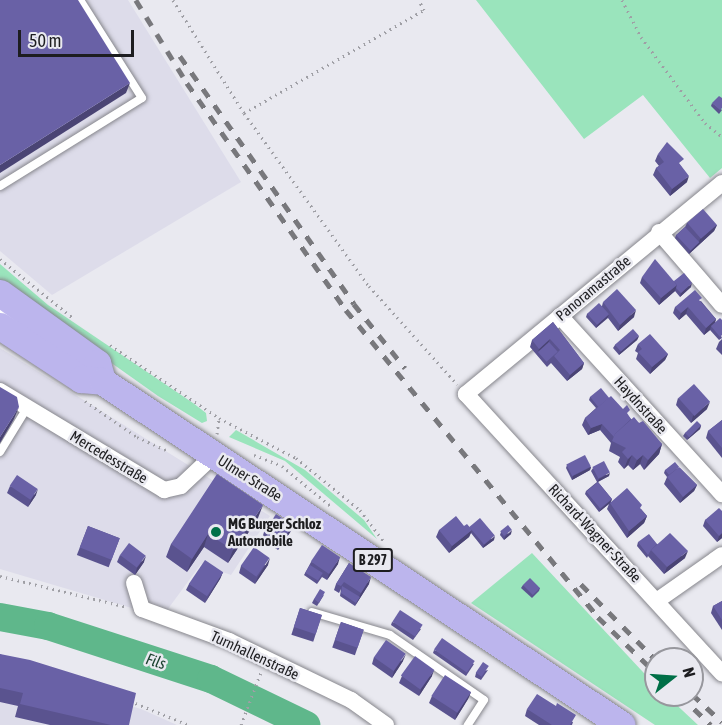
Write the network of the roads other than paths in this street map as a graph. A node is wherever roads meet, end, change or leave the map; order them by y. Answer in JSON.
{"nodes":[{"id":1,"x":80,"y":0,"type":"edge"},
{"id":2,"x":722,"y":183,"type":"edge"},
{"id":3,"x":0,"y":186,"type":"edge"},
{"id":4,"x":659,"y":232,"type":"junction"},
{"id":5,"x":0,"y":293,"type":"edge"},
{"id":6,"x":722,"y":305,"type":"edge"},
{"id":7,"x":0,"y":310,"type":"edge"},
{"id":8,"x":560,"y":316,"type":"junction"},
{"id":9,"x":0,"y":326,"type":"edge"},
{"id":10,"x":102,"y":381,"type":"junction"},
{"id":11,"x":0,"y":391,"type":"edge"},
{"id":12,"x":466,"y":394,"type":"joint"},
{"id":13,"x":27,"y":408,"type":"junction"},
{"id":14,"x":0,"y":452,"type":"edge"},
{"id":15,"x":207,"y":463,"type":"junction"},
{"id":16,"x":722,"y":494,"type":"edge"},
{"id":17,"x":722,"y":555,"type":"edge"},
{"id":18,"x":134,"y":583,"type":"dead end"},
{"id":19,"x":658,"y":600,"type":"junction"},
{"id":20,"x":312,"y":612,"type":"edge"},
{"id":21,"x":722,"y":673,"type":"edge"},
{"id":22,"x":386,"y":725,"type":"edge"},
{"id":23,"x":468,"y":725,"type":"edge"},
{"id":24,"x":622,"y":725,"type":"edge"}],
"edges":[{"from":1,"to":3,"type":"lane"},
{"from":2,"to":4,"type":"street","name":"Panoramastraße"},
{"from":4,"to":6,"type":"street"},
{"from":4,"to":8,"type":"street","name":"Panoramastraße"},
{"from":5,"to":10,"type":"main road","number":"B 297"},
{"from":7,"to":10,"type":"main road","name":"Ulmer Straße"},
{"from":8,"to":12,"type":"street","name":"Panoramastraße"},
{"from":8,"to":16,"type":"street","name":"Haydnstraße"},
{"from":9,"to":10,"type":"main road","number":"B 297"},
{"from":10,"to":15,"type":"main road","name":"Ulmer Straße","number":"B 297"},
{"from":11,"to":13,"type":"street","name":"Mercedesstraße"},
{"from":12,"to":19,"type":"street","name":"Richard-Wagner-Straße"},
{"from":13,"to":14,"type":"lane"},
{"from":13,"to":15,"type":"street","name":"Mercedesstraße"},
{"from":15,"to":24,"type":"main road","name":"Ulmer Straße","number":"B 297"},
{"from":17,"to":19,"type":"street"},
{"from":18,"to":22,"type":"street","name":"Turnhallenstraße"},
{"from":19,"to":21,"type":"street","name":"Richard-Wagner-Straße"},
{"from":20,"to":23,"type":"lane"}]}
